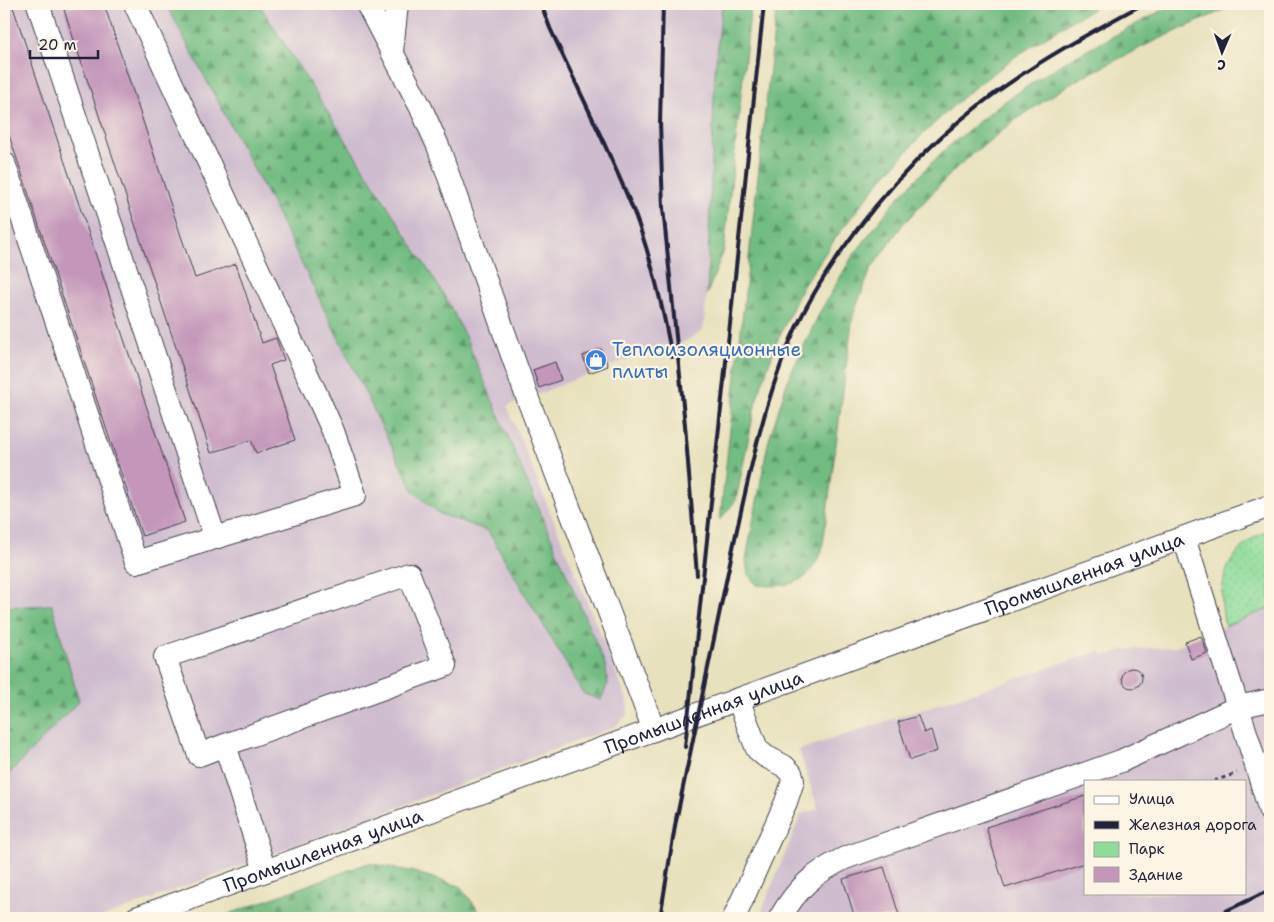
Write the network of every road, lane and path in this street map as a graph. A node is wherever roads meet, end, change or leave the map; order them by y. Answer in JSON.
{"nodes":[{"id":1,"x":38,"y":4,"type":"edge"},
{"id":2,"x":135,"y":4,"type":"edge"},
{"id":3,"x":367,"y":4,"type":"edge"},
{"id":4,"x":398,"y":4,"type":"edge"},
{"id":5,"x":392,"y":51,"type":"junction"},
{"id":6,"x":4,"y":163,"type":"edge"},
{"id":7,"x":1270,"y":506,"type":"edge"},
{"id":8,"x":215,"y":538,"type":"junction"},
{"id":9,"x":1184,"y":538,"type":"junction"},
{"id":10,"x":738,"y":699,"type":"junction"},
{"id":11,"x":1270,"y":700,"type":"edge"},
{"id":12,"x":1238,"y":707,"type":"junction"},
{"id":13,"x":654,"y":730,"type":"junction"},
{"id":14,"x":225,"y":745,"type":"junction"},
{"id":15,"x":1270,"y":810,"type":"edge"},
{"id":16,"x":265,"y":871,"type":"junction"},
{"id":17,"x":136,"y":918,"type":"edge"},
{"id":18,"x":734,"y":918,"type":"edge"},
{"id":19,"x":780,"y":918,"type":"edge"}],
"edges":[{"from":1,"to":8,"type":"street"},
{"from":2,"to":8,"type":"street"},
{"from":3,"to":5,"type":"street"},
{"from":4,"to":5,"type":"street"},
{"from":5,"to":13,"type":"street"},
{"from":6,"to":8,"type":"street"},
{"from":7,"to":9,"type":"street","name":"Промышленная улица"},
{"from":9,"to":10,"type":"street","name":"Промышленная улица"},
{"from":9,"to":12,"type":"street"},
{"from":10,"to":13,"type":"street","name":"Промышленная улица"},
{"from":10,"to":18,"type":"street"},
{"from":11,"to":12,"type":"street"},
{"from":12,"to":15,"type":"street"},
{"from":12,"to":19,"type":"street"},
{"from":13,"to":16,"type":"street","name":"Промышленная улица"},
{"from":14,"to":14,"type":"street"},
{"from":14,"to":16,"type":"street"},
{"from":16,"to":17,"type":"street","name":"Промышленная улица"}]}
